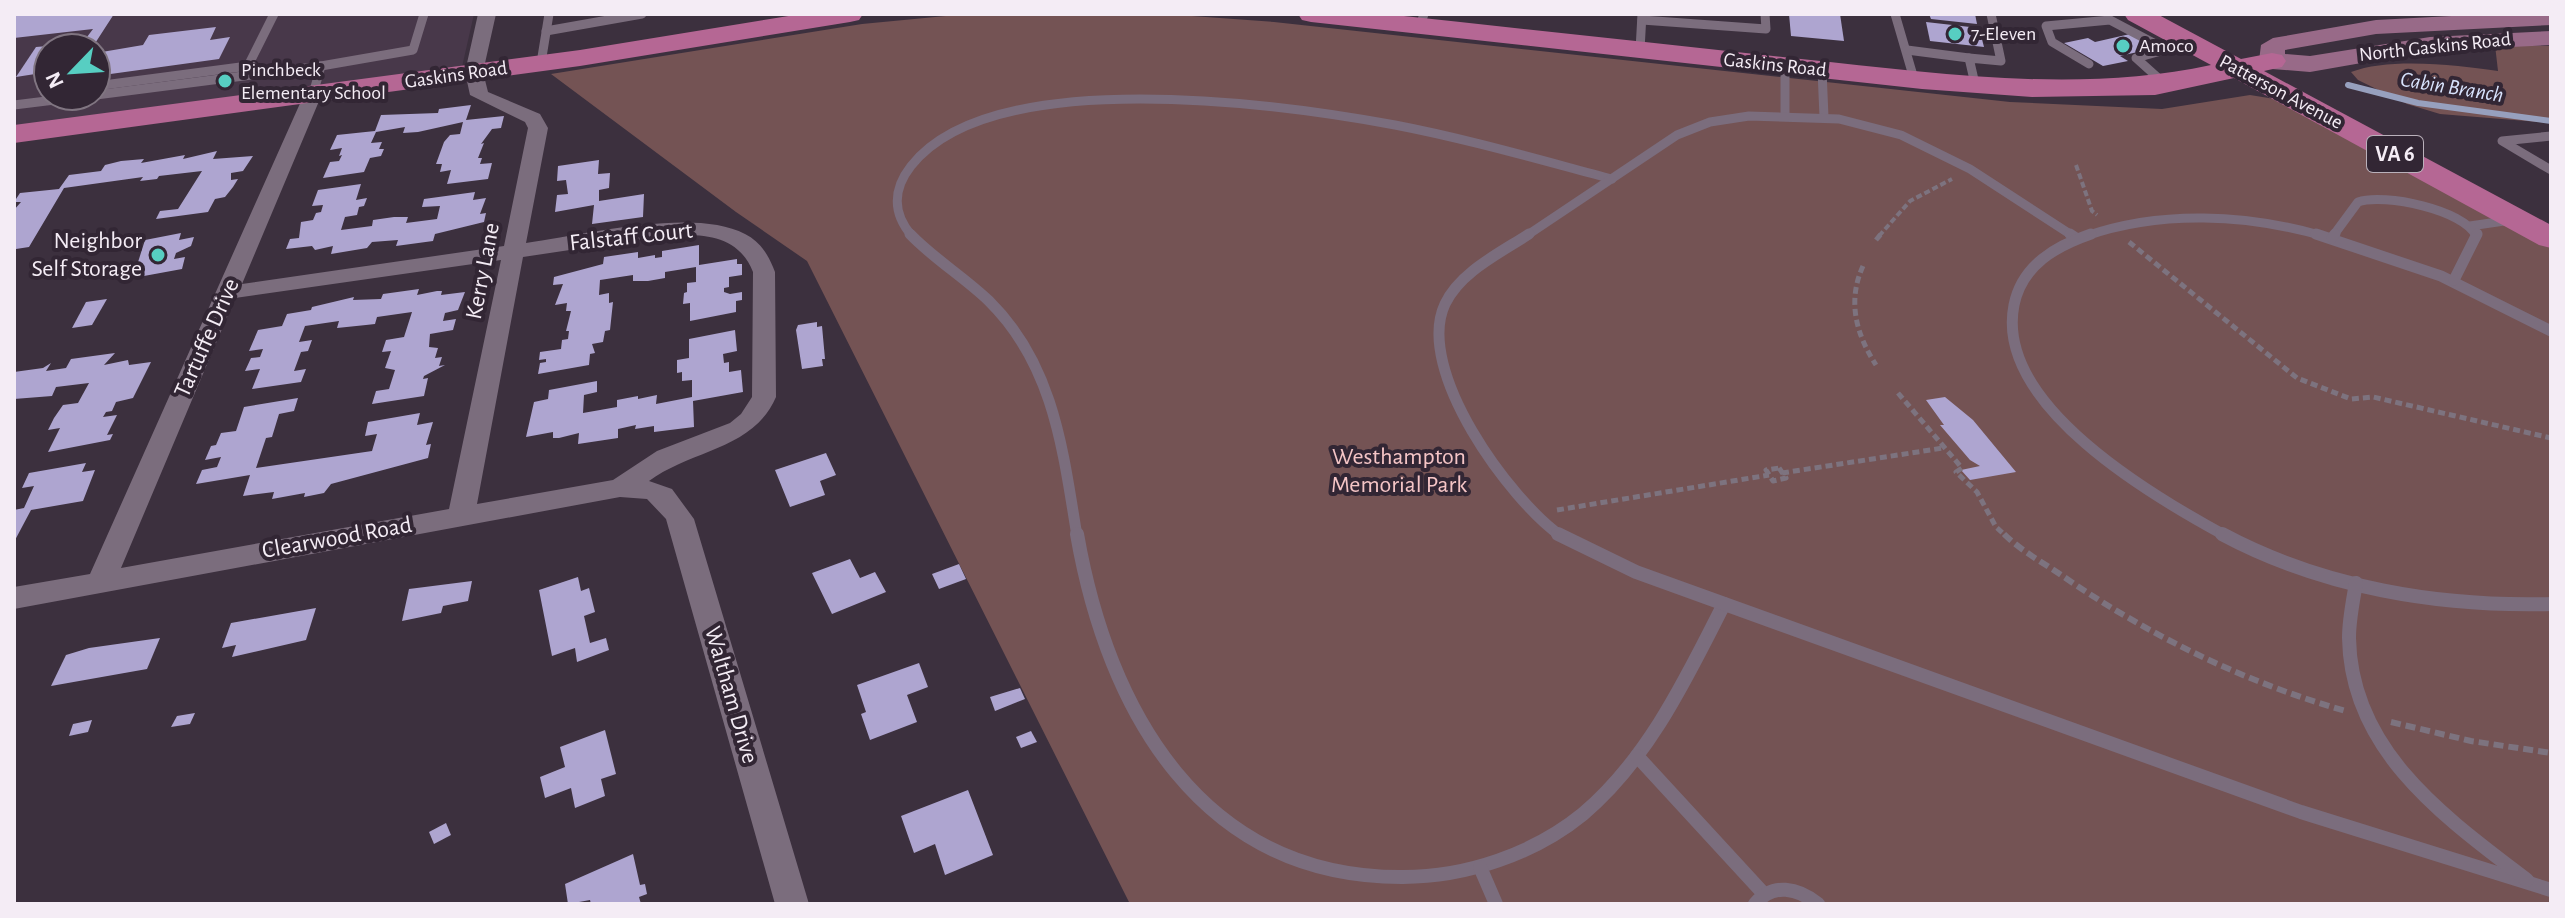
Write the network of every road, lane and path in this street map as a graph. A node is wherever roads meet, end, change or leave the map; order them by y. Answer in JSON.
{"nodes":[{"id":1,"x":274,"y":14,"type":"edge"},
{"id":2,"x":424,"y":14,"type":"edge"},
{"id":3,"x":487,"y":14,"type":"edge"},
{"id":4,"x":549,"y":14,"type":"edge"},
{"id":5,"x":642,"y":14,"type":"edge"},
{"id":6,"x":850,"y":14,"type":"edge"},
{"id":7,"x":1311,"y":14,"type":"edge"},
{"id":8,"x":1765,"y":14,"type":"edge"},
{"id":9,"x":1895,"y":14,"type":"edge"},
{"id":10,"x":1991,"y":14,"type":"edge"},
{"id":11,"x":2135,"y":14,"type":"edge"},
{"id":12,"x":2182,"y":14,"type":"edge"},
{"id":13,"x":1346,"y":16,"type":"edge"},
{"id":14,"x":1642,"y":17,"type":"edge"},
{"id":15,"x":2551,"y":18,"type":"edge"},
{"id":16,"x":1422,"y":20,"type":"edge"},
{"id":17,"x":2110,"y":20,"type":"junction"},
{"id":18,"x":546,"y":31,"type":"junction"},
{"id":19,"x":2551,"y":38,"type":"edge"},
{"id":20,"x":1640,"y":50,"type":"junction"},
{"id":21,"x":1907,"y":50,"type":"junction"},
{"id":22,"x":2272,"y":61,"type":"junction"},
{"id":23,"x":541,"y":63,"type":"junction"},
{"id":24,"x":2089,"y":64,"type":"dead end"},
{"id":25,"x":248,"y":66,"type":"junction"},
{"id":26,"x":321,"y":66,"type":"junction"},
{"id":27,"x":1785,"y":66,"type":"junction"},
{"id":28,"x":2239,"y":69,"type":"junction"},
{"id":29,"x":1822,"y":70,"type":"junction"},
{"id":30,"x":1972,"y":71,"type":"junction"},
{"id":31,"x":474,"y":72,"type":"junction"},
{"id":32,"x":243,"y":76,"type":"junction"},
{"id":33,"x":1914,"y":79,"type":"junction"},
{"id":34,"x":112,"y":84,"type":"edge"},
{"id":35,"x":2166,"y":85,"type":"junction"},
{"id":36,"x":112,"y":93,"type":"edge"},
{"id":37,"x":313,"y":94,"type":"junction"},
{"id":38,"x":51,"y":112,"type":"edge"},
{"id":39,"x":1785,"y":115,"type":"junction"},
{"id":40,"x":1824,"y":117,"type":"junction"},
{"id":41,"x":15,"y":128,"type":"edge"},
{"id":42,"x":2551,"y":136,"type":"edge"},
{"id":43,"x":2076,"y":165,"type":"dead end"},
{"id":44,"x":2551,"y":170,"type":"edge"},
{"id":45,"x":1975,"y":172,"type":"junction"},
{"id":46,"x":1612,"y":179,"type":"junction"},
{"id":47,"x":2551,"y":210,"type":"edge"},
{"id":48,"x":2515,"y":219,"type":"junction"},
{"id":49,"x":2470,"y":226,"type":"junction"},
{"id":50,"x":2112,"y":227,"type":"junction"},
{"id":51,"x":2076,"y":238,"type":"junction"},
{"id":52,"x":2332,"y":238,"type":"junction"},
{"id":53,"x":2551,"y":238,"type":"edge"},
{"id":54,"x":1876,"y":240,"type":"dead end"},
{"id":55,"x":513,"y":250,"type":"junction"},
{"id":56,"x":1863,"y":266,"type":"dead end"},
{"id":57,"x":2454,"y":280,"type":"junction"},
{"id":58,"x":226,"y":293,"type":"junction"},
{"id":59,"x":2551,"y":331,"type":"edge"},
{"id":60,"x":1876,"y":365,"type":"dead end"},
{"id":61,"x":1898,"y":393,"type":"dead end"},
{"id":62,"x":2551,"y":438,"type":"edge"},
{"id":63,"x":1944,"y":447,"type":"junction"},
{"id":64,"x":620,"y":488,"type":"junction"},
{"id":65,"x":660,"y":493,"type":"joint"},
{"id":66,"x":1533,"y":514,"type":"junction"},
{"id":67,"x":461,"y":516,"type":"junction"},
{"id":68,"x":101,"y":581,"type":"junction"},
{"id":69,"x":2356,"y":583,"type":"junction"},
{"id":70,"x":14,"y":598,"type":"edge"},
{"id":71,"x":1724,"y":604,"type":"junction"},
{"id":72,"x":2551,"y":604,"type":"edge"},
{"id":73,"x":2367,"y":715,"type":"junction"},
{"id":74,"x":2551,"y":753,"type":"edge"},
{"id":75,"x":1637,"y":756,"type":"junction"},
{"id":76,"x":1480,"y":867,"type":"junction"},
{"id":77,"x":2533,"y":885,"type":"junction"},
{"id":78,"x":2551,"y":890,"type":"edge"},
{"id":79,"x":1759,"y":899,"type":"edge"},
{"id":80,"x":792,"y":904,"type":"edge"},
{"id":81,"x":1496,"y":904,"type":"edge"},
{"id":82,"x":1818,"y":904,"type":"edge"}],
"edges":[{"from":1,"to":25,"type":"lane"},
{"from":2,"to":26,"type":"lane"},
{"from":3,"to":31,"type":"street"},
{"from":4,"to":18,"type":"lane"},
{"from":5,"to":18,"type":"lane"},
{"from":6,"to":23,"type":"main road","name":"Gaskins Road"},
{"from":7,"to":13,"type":"main road","name":"Gaskins Road"},
{"from":8,"to":14,"type":"lane"},
{"from":9,"to":21,"type":"lane"},
{"from":10,"to":30,"type":"lane"},
{"from":11,"to":17,"type":"lane"},
{"from":11,"to":28,"type":"main road","name":"Patterson Avenue","number":"VA 6"},
{"from":12,"to":22,"type":"main road","name":"Patterson Avenue","number":"VA 6"},
{"from":13,"to":16,"type":"main road","name":"Gaskins Road"},
{"from":14,"to":20,"type":"lane"},
{"from":15,"to":22,"type":"main road","name":"North Gaskins Road"},
{"from":16,"to":20,"type":"main road","name":"Gaskins Road"},
{"from":17,"to":24,"type":"lane"},
{"from":17,"to":35,"type":"lane"},
{"from":18,"to":23,"type":"lane"},
{"from":19,"to":22,"type":"main road","name":"North Gaskins Road"},
{"from":20,"to":27,"type":"main road","name":"Gaskins Road"},
{"from":21,"to":30,"type":"lane"},
{"from":21,"to":33,"type":"lane"},
{"from":22,"to":28,"type":"main road","name":"North Gaskins Road"},
{"from":22,"to":47,"type":"main road","name":"Patterson Avenue","number":"VA 6"},
{"from":23,"to":31,"type":"main road","name":"Gaskins Road"},
{"from":25,"to":32,"type":"lane"},
{"from":25,"to":34,"type":"lane"},
{"from":26,"to":32,"type":"lane"},
{"from":26,"to":37,"type":"lane"},
{"from":27,"to":29,"type":"main road","name":"Gaskins Road"},
{"from":27,"to":39,"type":"lane"},
{"from":28,"to":35,"type":"main road","name":"Gaskins Road"},
{"from":28,"to":48,"type":"main road","name":"Patterson Avenue","number":"VA 6"},
{"from":29,"to":33,"type":"main road","name":"Gaskins Road"},
{"from":29,"to":40,"type":"lane"},
{"from":30,"to":33,"type":"main road","name":"Gaskins Road"},
{"from":30,"to":35,"type":"main road","name":"Gaskins Road"},
{"from":31,"to":37,"type":"main road","name":"Gaskins Road"},
{"from":31,"to":55,"type":"street","name":"Kerry Lane"},
{"from":32,"to":36,"type":"lane"},
{"from":37,"to":41,"type":"main road","name":"Gaskins Road"},
{"from":37,"to":58,"type":"street","name":"Tartuffe Drive"},
{"from":38,"to":41,"type":"lane"},
{"from":39,"to":40,"type":"lane"},
{"from":39,"to":46,"type":"lane"},
{"from":40,"to":45,"type":"lane"},
{"from":42,"to":44,"type":"lane"},
{"from":43,"to":50,"type":"path"},
{"from":45,"to":51,"type":"lane"},
{"from":45,"to":54,"type":"path"},
{"from":46,"to":66,"type":"lane"},
{"from":46,"to":76,"type":"lane"},
{"from":48,"to":49,"type":"lane"},
{"from":48,"to":53,"type":"main road","name":"Patterson Avenue","number":"VA 6"},
{"from":49,"to":52,"type":"lane"},
{"from":49,"to":57,"type":"lane"},
{"from":50,"to":51,"type":"lane"},
{"from":50,"to":52,"type":"lane"},
{"from":50,"to":62,"type":"path"},
{"from":51,"to":69,"type":"lane"},
{"from":52,"to":57,"type":"lane"},
{"from":55,"to":58,"type":"street","name":"Falstaff Court"},
{"from":55,"to":64,"type":"street","name":"Falstaff Court"},
{"from":55,"to":67,"type":"street","name":"Kerry Lane"},
{"from":56,"to":60,"type":"path"},
{"from":57,"to":59,"type":"lane"},
{"from":58,"to":68,"type":"street","name":"Tartuffe Drive"},
{"from":61,"to":63,"type":"path"},
{"from":63,"to":66,"type":"path"},
{"from":63,"to":73,"type":"path"},
{"from":64,"to":65,"type":"street","name":"Clearwood Road"},
{"from":64,"to":67,"type":"street","name":"Clearwood Road"},
{"from":65,"to":80,"type":"street","name":"Waltham Drive"},
{"from":66,"to":71,"type":"lane"},
{"from":67,"to":68,"type":"street","name":"Clearwood Road"},
{"from":68,"to":70,"type":"street","name":"Clearwood Road"},
{"from":69,"to":72,"type":"lane"},
{"from":69,"to":73,"type":"lane"},
{"from":71,"to":75,"type":"lane"},
{"from":71,"to":77,"type":"lane"},
{"from":73,"to":74,"type":"path"},
{"from":73,"to":77,"type":"lane"},
{"from":75,"to":76,"type":"lane"},
{"from":75,"to":79,"type":"lane"},
{"from":76,"to":81,"type":"lane"},
{"from":77,"to":78,"type":"lane"},
{"from":79,"to":82,"type":"lane"}]}
